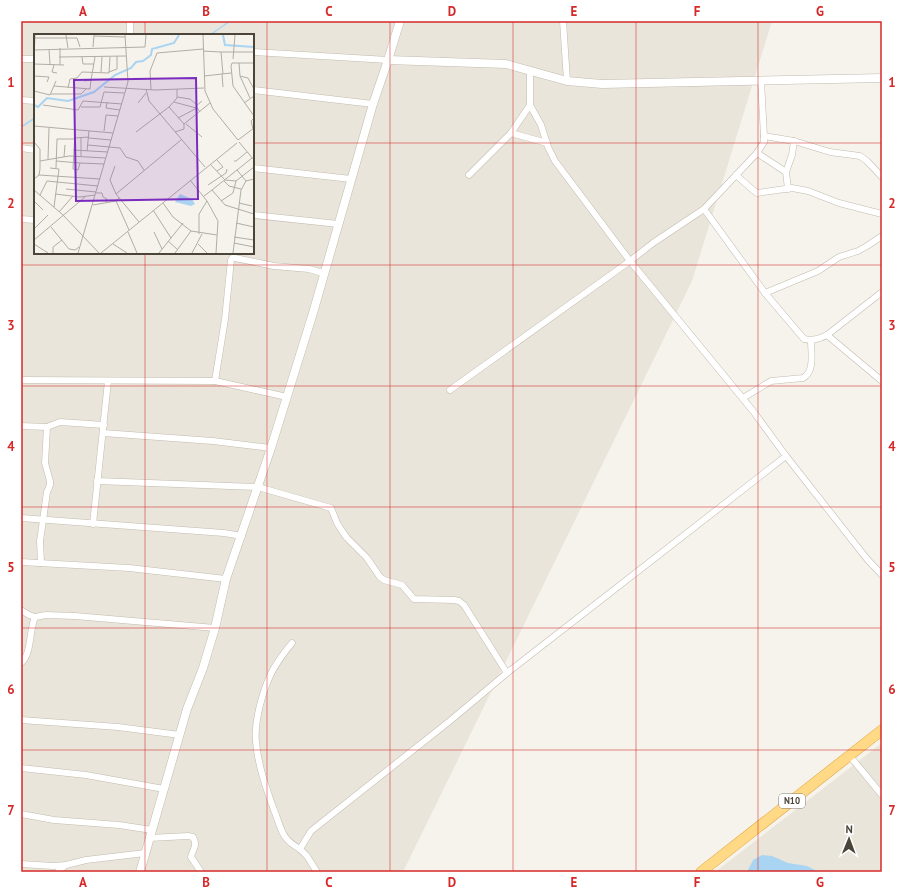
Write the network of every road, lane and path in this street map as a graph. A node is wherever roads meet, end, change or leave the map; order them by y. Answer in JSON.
{"nodes":[{"id":1,"x":130,"y":21,"type":"edge"},
{"id":2,"x":400,"y":21,"type":"edge"},
{"id":3,"x":563,"y":21,"type":"edge"},
{"id":4,"x":130,"y":34,"type":"edge"},
{"id":5,"x":254,"y":52,"type":"edge"},
{"id":6,"x":21,"y":59,"type":"edge"},
{"id":7,"x":34,"y":59,"type":"edge"},
{"id":8,"x":388,"y":60,"type":"junction"},
{"id":9,"x":530,"y":72,"type":"junction"},
{"id":10,"x":882,"y":78,"type":"edge"},
{"id":11,"x":567,"y":81,"type":"junction"},
{"id":12,"x":761,"y":81,"type":"junction"},
{"id":13,"x":254,"y":90,"type":"edge"},
{"id":14,"x":21,"y":100,"type":"edge"},
{"id":15,"x":34,"y":101,"type":"edge"},
{"id":16,"x":373,"y":104,"type":"junction"},
{"id":17,"x":530,"y":105,"type":"junction"},
{"id":18,"x":511,"y":133,"type":"junction"},
{"id":19,"x":764,"y":136,"type":"junction"},
{"id":20,"x":794,"y":141,"type":"junction"},
{"id":21,"x":547,"y":143,"type":"junction"},
{"id":22,"x":21,"y":148,"type":"edge"},
{"id":23,"x":34,"y":150,"type":"edge"},
{"id":24,"x":757,"y":153,"type":"junction"},
{"id":25,"x":254,"y":168,"type":"edge"},
{"id":26,"x":786,"y":172,"type":"junction"},
{"id":27,"x":469,"y":174,"type":"dead end"},
{"id":28,"x":736,"y":175,"type":"junction"},
{"id":29,"x":882,"y":177,"type":"edge"},
{"id":30,"x":351,"y":179,"type":"junction"},
{"id":31,"x":788,"y":189,"type":"junction"},
{"id":32,"x":704,"y":209,"type":"junction"},
{"id":33,"x":882,"y":214,"type":"edge"},
{"id":34,"x":254,"y":215,"type":"edge"},
{"id":35,"x":21,"y":219,"type":"edge"},
{"id":36,"x":34,"y":220,"type":"edge"},
{"id":37,"x":338,"y":224,"type":"junction"},
{"id":38,"x":882,"y":236,"type":"edge"},
{"id":39,"x":630,"y":261,"type":"junction"},
{"id":40,"x":323,"y":273,"type":"junction"},
{"id":41,"x":882,"y":292,"type":"edge"},
{"id":42,"x":765,"y":293,"type":"junction"},
{"id":43,"x":826,"y":335,"type":"junction"},
{"id":44,"x":811,"y":340,"type":"junction"},
{"id":45,"x":21,"y":380,"type":"edge"},
{"id":46,"x":108,"y":381,"type":"junction"},
{"id":47,"x":215,"y":381,"type":"junction"},
{"id":48,"x":882,"y":381,"type":"edge"},
{"id":49,"x":450,"y":390,"type":"dead end"},
{"id":50,"x":287,"y":397,"type":"junction"},
{"id":51,"x":743,"y":398,"type":"junction"},
{"id":52,"x":104,"y":424,"type":"junction"},
{"id":53,"x":21,"y":426,"type":"edge"},
{"id":54,"x":47,"y":427,"type":"junction"},
{"id":55,"x":103,"y":433,"type":"junction"},
{"id":56,"x":272,"y":448,"type":"junction"},
{"id":57,"x":786,"y":456,"type":"junction"},
{"id":58,"x":97,"y":480,"type":"junction"},
{"id":59,"x":258,"y":487,"type":"junction"},
{"id":60,"x":21,"y":518,"type":"edge"},
{"id":61,"x":42,"y":520,"type":"junction"},
{"id":62,"x":92,"y":524,"type":"junction"},
{"id":63,"x":242,"y":536,"type":"junction"},
{"id":64,"x":21,"y":562,"type":"edge"},
{"id":65,"x":41,"y":563,"type":"junction"},
{"id":66,"x":882,"y":575,"type":"edge"},
{"id":67,"x":226,"y":579,"type":"junction"},
{"id":68,"x":21,"y":610,"type":"edge"},
{"id":69,"x":35,"y":617,"type":"junction"},
{"id":70,"x":215,"y":628,"type":"junction"},
{"id":71,"x":292,"y":643,"type":"dead end"},
{"id":72,"x":21,"y":663,"type":"edge"},
{"id":73,"x":507,"y":673,"type":"junction"},
{"id":74,"x":21,"y":720,"type":"edge"},
{"id":75,"x":882,"y":730,"type":"edge"},
{"id":76,"x":180,"y":735,"type":"junction"},
{"id":77,"x":849,"y":755,"type":"junction"},
{"id":78,"x":21,"y":768,"type":"edge"},
{"id":79,"x":164,"y":789,"type":"junction"},
{"id":80,"x":882,"y":795,"type":"edge"},
{"id":81,"x":21,"y":814,"type":"edge"},
{"id":82,"x":152,"y":830,"type":"junction"},
{"id":83,"x":149,"y":838,"type":"junction"},
{"id":84,"x":300,"y":849,"type":"junction"},
{"id":85,"x":145,"y":853,"type":"junction"},
{"id":86,"x":21,"y":864,"type":"edge"},
{"id":87,"x":66,"y":865,"type":"junction"},
{"id":88,"x":58,"y":872,"type":"edge"},
{"id":89,"x":140,"y":872,"type":"edge"},
{"id":90,"x":201,"y":872,"type":"edge"},
{"id":91,"x":317,"y":872,"type":"edge"},
{"id":92,"x":702,"y":872,"type":"edge"}],
"edges":[{"from":1,"to":4,"type":"street"},
{"from":2,"to":8,"type":"street"},
{"from":3,"to":11,"type":"street"},
{"from":5,"to":8,"type":"street"},
{"from":6,"to":7,"type":"street"},
{"from":8,"to":9,"type":"street"},
{"from":8,"to":16,"type":"street"},
{"from":9,"to":11,"type":"street"},
{"from":9,"to":17,"type":"street"},
{"from":10,"to":12,"type":"street"},
{"from":11,"to":12,"type":"street"},
{"from":12,"to":19,"type":"street"},
{"from":13,"to":16,"type":"street"},
{"from":14,"to":15,"type":"street"},
{"from":16,"to":30,"type":"street"},
{"from":17,"to":18,"type":"street"},
{"from":17,"to":21,"type":"street"},
{"from":18,"to":21,"type":"street"},
{"from":18,"to":27,"type":"street"},
{"from":19,"to":20,"type":"street"},
{"from":19,"to":24,"type":"street"},
{"from":20,"to":26,"type":"street"},
{"from":20,"to":29,"type":"street"},
{"from":21,"to":39,"type":"street"},
{"from":22,"to":23,"type":"street"},
{"from":24,"to":26,"type":"street"},
{"from":24,"to":28,"type":"street"},
{"from":25,"to":30,"type":"street"},
{"from":26,"to":31,"type":"street"},
{"from":28,"to":31,"type":"street"},
{"from":28,"to":32,"type":"street"},
{"from":30,"to":37,"type":"street"},
{"from":31,"to":33,"type":"street"},
{"from":32,"to":39,"type":"street"},
{"from":32,"to":42,"type":"street"},
{"from":34,"to":37,"type":"street"},
{"from":35,"to":36,"type":"street"},
{"from":37,"to":40,"type":"street"},
{"from":38,"to":42,"type":"street"},
{"from":39,"to":49,"type":"street"},
{"from":39,"to":51,"type":"street"},
{"from":40,"to":47,"type":"street"},
{"from":40,"to":50,"type":"street"},
{"from":41,"to":43,"type":"street"},
{"from":42,"to":44,"type":"street"},
{"from":43,"to":44,"type":"street"},
{"from":43,"to":48,"type":"street"},
{"from":44,"to":51,"type":"street"},
{"from":45,"to":46,"type":"street"},
{"from":46,"to":47,"type":"street"},
{"from":46,"to":52,"type":"street"},
{"from":47,"to":50,"type":"street"},
{"from":50,"to":56,"type":"street"},
{"from":51,"to":57,"type":"street"},
{"from":52,"to":54,"type":"street"},
{"from":52,"to":55,"type":"street"},
{"from":53,"to":54,"type":"street"},
{"from":54,"to":61,"type":"street"},
{"from":55,"to":56,"type":"street"},
{"from":55,"to":58,"type":"street"},
{"from":56,"to":59,"type":"street"},
{"from":57,"to":66,"type":"street"},
{"from":57,"to":73,"type":"street"},
{"from":58,"to":59,"type":"street"},
{"from":58,"to":62,"type":"street"},
{"from":59,"to":63,"type":"street"},
{"from":59,"to":73,"type":"street"},
{"from":60,"to":61,"type":"street"},
{"from":61,"to":62,"type":"street"},
{"from":61,"to":65,"type":"street"},
{"from":62,"to":63,"type":"street"},
{"from":63,"to":67,"type":"street"},
{"from":64,"to":65,"type":"street"},
{"from":65,"to":67,"type":"street"},
{"from":67,"to":70,"type":"street"},
{"from":68,"to":69,"type":"street"},
{"from":69,"to":70,"type":"street"},
{"from":69,"to":72,"type":"street"},
{"from":70,"to":76,"type":"street"},
{"from":71,"to":84,"type":"street"},
{"from":73,"to":84,"type":"street"},
{"from":74,"to":76,"type":"street"},
{"from":75,"to":77,"type":"highway","number":"N10"},
{"from":76,"to":79,"type":"street"},
{"from":77,"to":80,"type":"street"},
{"from":77,"to":92,"type":"highway","number":"N10"},
{"from":78,"to":79,"type":"street"},
{"from":79,"to":82,"type":"street"},
{"from":81,"to":82,"type":"street"},
{"from":82,"to":83,"type":"street"},
{"from":83,"to":85,"type":"street"},
{"from":83,"to":90,"type":"street"},
{"from":84,"to":91,"type":"street"},
{"from":85,"to":87,"type":"street"},
{"from":85,"to":89,"type":"street"},
{"from":86,"to":87,"type":"street"},
{"from":87,"to":88,"type":"street"}]}
